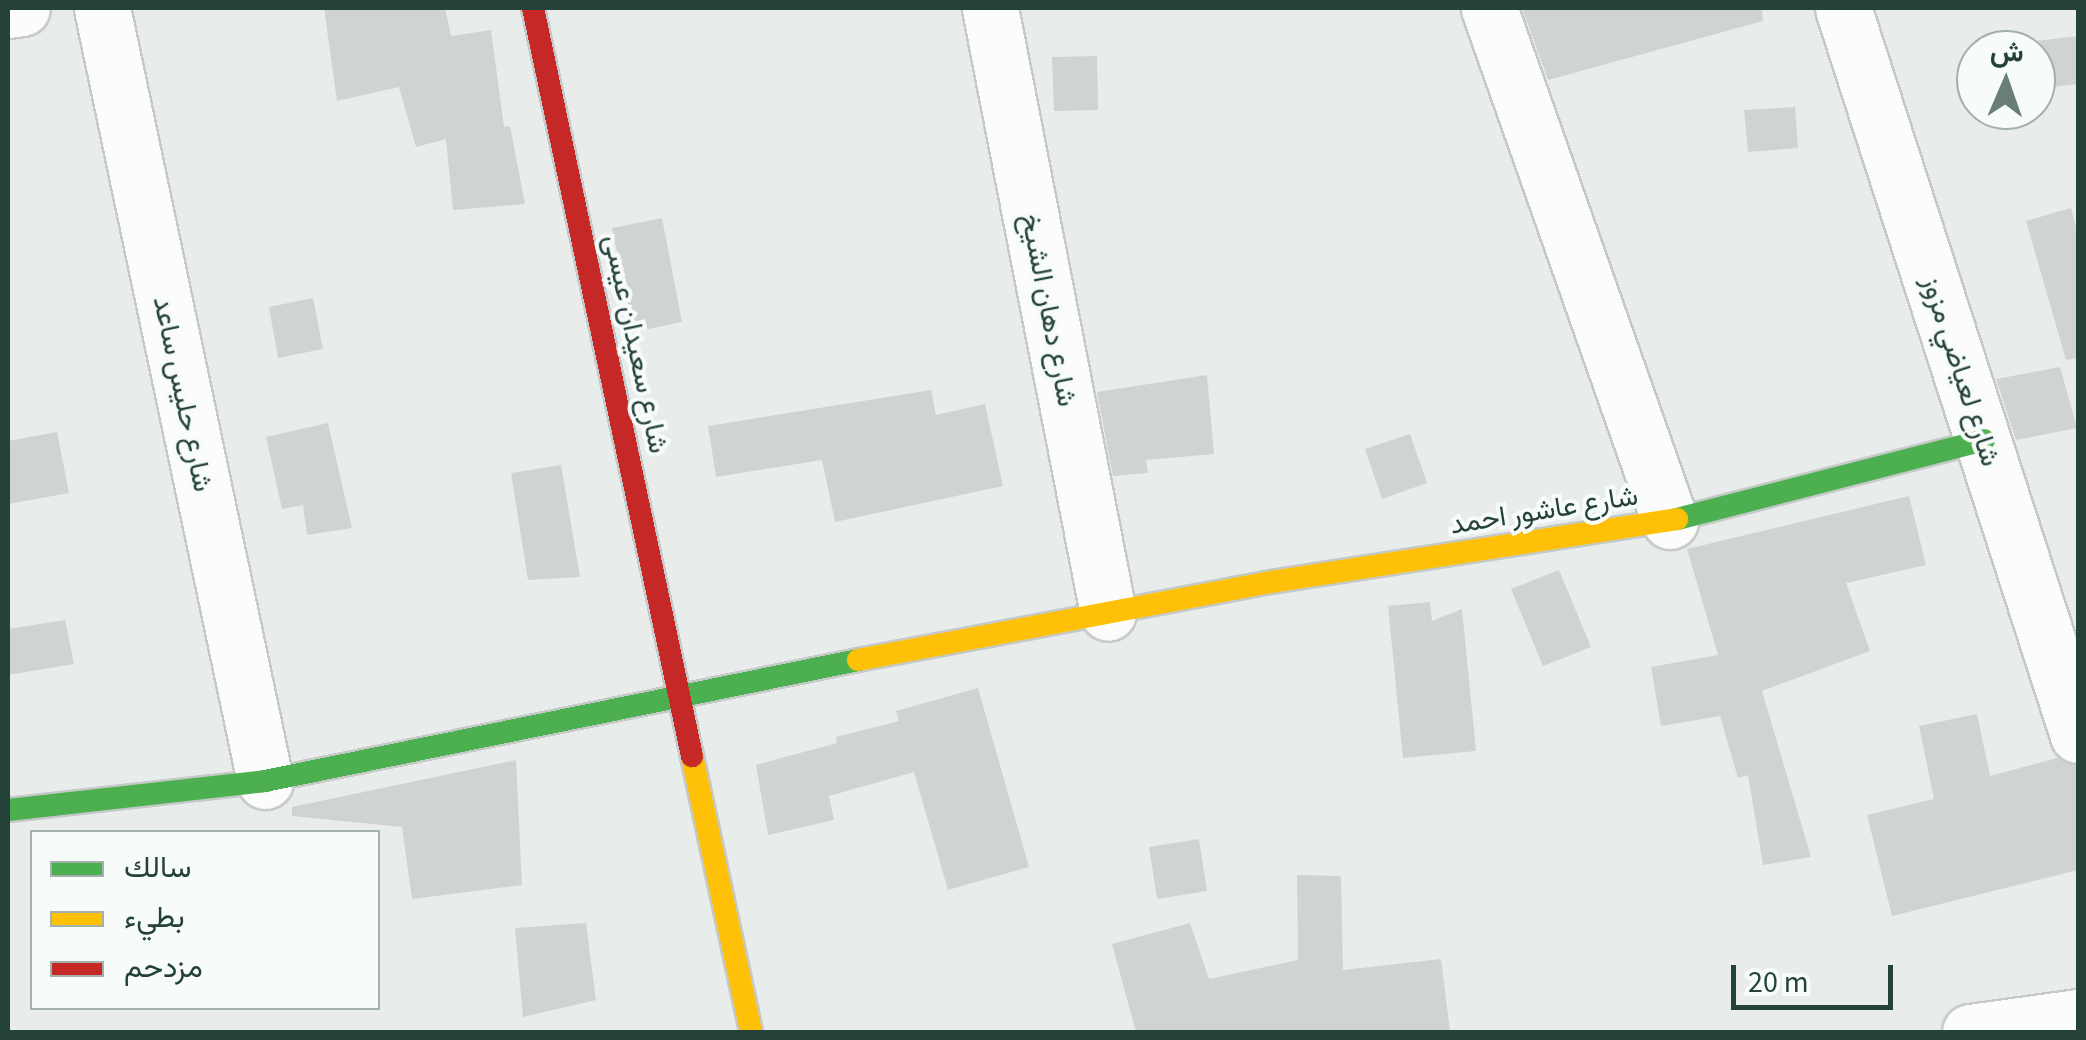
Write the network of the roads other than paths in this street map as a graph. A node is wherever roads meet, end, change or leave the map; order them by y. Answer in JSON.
{"nodes":[{"id":1,"x":22,"y":8,"type":"edge"},
{"id":2,"x":102,"y":8,"type":"edge"},
{"id":3,"x":534,"y":8,"type":"edge"},
{"id":4,"x":990,"y":8,"type":"edge"},
{"id":5,"x":1488,"y":8,"type":"edge"},
{"id":6,"x":1843,"y":8,"type":"edge"},
{"id":7,"x":8,"y":10,"type":"edge"},
{"id":8,"x":1984,"y":440,"type":"junction"},
{"id":9,"x":1670,"y":521,"type":"junction"},
{"id":10,"x":1108,"y":614,"type":"junction"},
{"id":11,"x":680,"y":694,"type":"junction"},
{"id":12,"x":2078,"y":735,"type":"edge"},
{"id":13,"x":265,"y":782,"type":"junction"},
{"id":14,"x":8,"y":810,"type":"edge"},
{"id":15,"x":2078,"y":1016,"type":"edge"},
{"id":16,"x":751,"y":1032,"type":"edge"},
{"id":17,"x":1970,"y":1032,"type":"edge"}],
"edges":[{"from":1,"to":7,"type":"street"},
{"from":2,"to":13,"type":"street","name":"شارع حليس ساعد"},
{"from":3,"to":11,"type":"street","name":"شارع سعيدان عيسى"},
{"from":4,"to":10,"type":"street","name":"شارع دهان الشيخ"},
{"from":5,"to":9,"type":"street"},
{"from":6,"to":8,"type":"street","name":"شارع لعياضي مزوز"},
{"from":8,"to":9,"type":"street","name":"شارع عاشور احمد"},
{"from":8,"to":12,"type":"street","name":"شارع لعياضي مزوز"},
{"from":9,"to":10,"type":"street","name":"شارع عاشور احمد"},
{"from":10,"to":11,"type":"street","name":"شارع عاشور احمد"},
{"from":11,"to":13,"type":"street","name":"شارع عاشور احمد"},
{"from":11,"to":16,"type":"street","name":"شارع سعيدان عيسى"},
{"from":13,"to":14,"type":"street","name":"شارع عاشور احمد"},
{"from":15,"to":17,"type":"street"}]}
